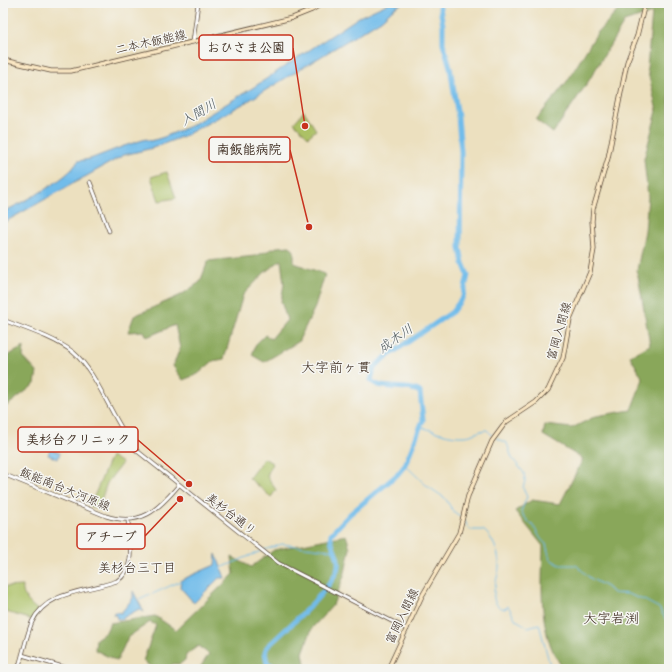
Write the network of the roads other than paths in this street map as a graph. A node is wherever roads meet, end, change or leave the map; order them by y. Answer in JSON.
{"nodes":[{"id":1,"x":198,"y":3,"type":"edge"},
{"id":2,"x":323,"y":3,"type":"edge"},
{"id":3,"x":644,"y":3,"type":"edge"},
{"id":4,"x":193,"y":42,"type":"junction"},
{"id":5,"x":3,"y":60,"type":"edge"},
{"id":6,"x":90,"y":182,"type":"dead end"},
{"id":7,"x":109,"y":231,"type":"dead end"},
{"id":8,"x":3,"y":320,"type":"edge"},
{"id":9,"x":3,"y":474,"type":"edge"},
{"id":10,"x":179,"y":485,"type":"junction"},
{"id":11,"x":128,"y":520,"type":"junction"},
{"id":12,"x":407,"y":629,"type":"junction"},
{"id":13,"x":22,"y":655,"type":"junction"},
{"id":14,"x":18,"y":669,"type":"edge"},
{"id":15,"x":70,"y":669,"type":"edge"},
{"id":16,"x":388,"y":669,"type":"edge"}],
"edges":[{"from":1,"to":4,"type":"street"},
{"from":2,"to":4,"type":"main road","name":"二本木飯能線"},
{"from":3,"to":12,"type":"main road","name":"富岡入間線"},
{"from":4,"to":5,"type":"main road","name":"二本木飯能線"},
{"from":6,"to":7,"type":"street"},
{"from":8,"to":10,"type":"street","name":"美杉台通り"},
{"from":9,"to":11,"type":"street","name":"飯能南台大河原線"},
{"from":10,"to":11,"type":"street","name":"飯能南台大河原線"},
{"from":10,"to":12,"type":"street","name":"美杉台通り"},
{"from":11,"to":13,"type":"street"},
{"from":12,"to":16,"type":"main road","name":"富岡入間線"},
{"from":13,"to":14,"type":"street"},
{"from":13,"to":15,"type":"street"}]}
